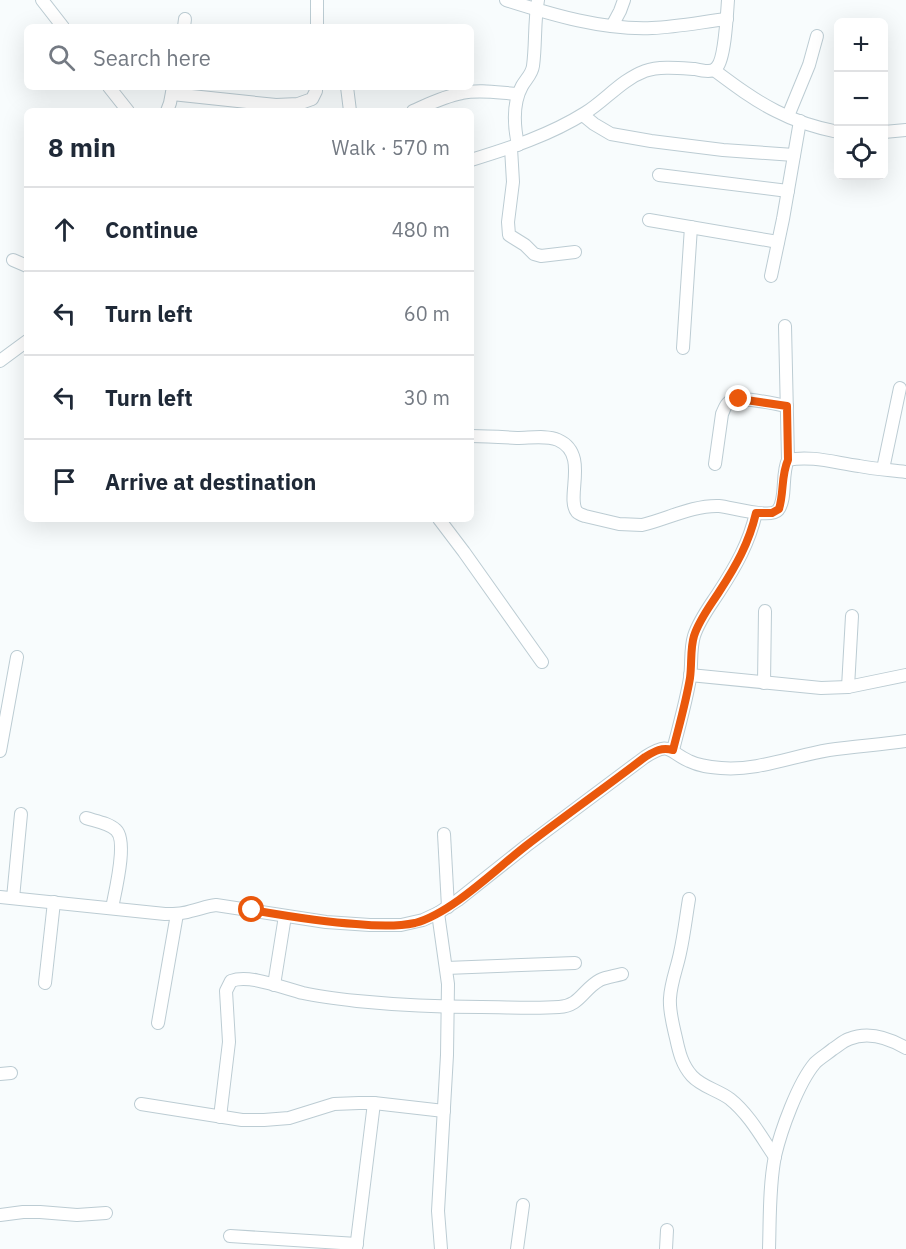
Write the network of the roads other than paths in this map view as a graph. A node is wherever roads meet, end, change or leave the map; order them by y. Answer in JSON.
{"nodes":[{"id":1,"x":42,"y":0,"type":"edge"},
{"id":2,"x":317,"y":0,"type":"edge"},
{"id":3,"x":506,"y":0,"type":"edge"},
{"id":4,"x":624,"y":0,"type":"edge"},
{"id":5,"x":728,"y":0,"type":"edge"},
{"id":6,"x":537,"y":5,"type":"edge"},
{"id":7,"x":727,"y":19,"type":"junction"},
{"id":8,"x":61,"y":24,"type":"edge"},
{"id":9,"x":317,"y":24,"type":"edge"},
{"id":10,"x":612,"y":26,"type":"junction"},
{"id":11,"x":817,"y":36,"type":"dead end"},
{"id":12,"x":714,"y":70,"type":"junction"},
{"id":13,"x":111,"y":90,"type":"edge"},
{"id":14,"x":316,"y":90,"type":"edge"},
{"id":15,"x":347,"y":90,"type":"edge"},
{"id":16,"x":172,"y":91,"type":"edge"},
{"id":17,"x":518,"y":94,"type":"junction"},
{"id":18,"x":253,"y":107,"type":"edge"},
{"id":19,"x":126,"y":108,"type":"edge"},
{"id":20,"x":168,"y":108,"type":"edge"},
{"id":21,"x":350,"y":108,"type":"edge"},
{"id":22,"x":420,"y":108,"type":"edge"},
{"id":23,"x":583,"y":115,"type":"junction"},
{"id":24,"x":794,"y":118,"type":"junction"},
{"id":25,"x":906,"y":130,"type":"edge"},
{"id":26,"x":834,"y":131,"type":"edge"},
{"id":27,"x":888,"y":132,"type":"edge"},
{"id":28,"x":515,"y":146,"type":"junction"},
{"id":29,"x":794,"y":155,"type":"junction"},
{"id":30,"x":474,"y":159,"type":"edge"},
{"id":31,"x":659,"y":176,"type":"dead end"},
{"id":32,"x":788,"y":191,"type":"junction"},
{"id":33,"x":649,"y":220,"type":"dead end"},
{"id":34,"x":692,"y":227,"type":"junction"},
{"id":35,"x":778,"y":242,"type":"junction"},
{"id":36,"x":575,"y":252,"type":"dead end"},
{"id":37,"x":13,"y":260,"type":"dead end"},
{"id":38,"x":24,"y":265,"type":"edge"},
{"id":39,"x":771,"y":276,"type":"dead end"},
{"id":40,"x":785,"y":326,"type":"dead end"},
{"id":41,"x":24,"y":344,"type":"edge"},
{"id":42,"x":683,"y":348,"type":"dead end"},
{"id":43,"x":1,"y":363,"type":"edge"},
{"id":44,"x":900,"y":388,"type":"dead end"},
{"id":45,"x":787,"y":406,"type":"junction"},
{"id":46,"x":474,"y":436,"type":"edge"},
{"id":47,"x":788,"y":460,"type":"junction"},
{"id":48,"x":715,"y":464,"type":"dead end"},
{"id":49,"x":883,"y":469,"type":"junction"},
{"id":50,"x":906,"y":472,"type":"edge"},
{"id":51,"x":756,"y":513,"type":"junction"},
{"id":52,"x":441,"y":522,"type":"edge"},
{"id":53,"x":765,"y":611,"type":"dead end"},
{"id":54,"x":852,"y":616,"type":"dead end"},
{"id":55,"x":16,"y":657,"type":"dead end"},
{"id":56,"x":542,"y":662,"type":"dead end"},
{"id":57,"x":690,"y":675,"type":"junction"},
{"id":58,"x":906,"y":675,"type":"edge"},
{"id":59,"x":764,"y":682,"type":"junction"},
{"id":60,"x":848,"y":687,"type":"junction"},
{"id":61,"x":906,"y":741,"type":"edge"},
{"id":62,"x":673,"y":750,"type":"junction"},
{"id":63,"x":0,"y":751,"type":"edge"},
{"id":64,"x":21,"y":814,"type":"dead end"},
{"id":65,"x":86,"y":818,"type":"dead end"},
{"id":66,"x":444,"y":834,"type":"dead end"},
{"id":67,"x":0,"y":897,"type":"edge"},
{"id":68,"x":13,"y":898,"type":"junction"},
{"id":69,"x":689,"y":899,"type":"dead end"},
{"id":70,"x":54,"y":902,"type":"junction"},
{"id":71,"x":112,"y":908,"type":"junction"},
{"id":72,"x":443,"y":910,"type":"junction"},
{"id":73,"x":177,"y":914,"type":"junction"},
{"id":74,"x":285,"y":916,"type":"junction"},
{"id":75,"x":575,"y":963,"type":"dead end"},
{"id":76,"x":446,"y":968,"type":"junction"},
{"id":77,"x":622,"y":974,"type":"dead end"},
{"id":78,"x":45,"y":983,"type":"dead end"},
{"id":79,"x":274,"y":985,"type":"junction"},
{"id":80,"x":448,"y":1007,"type":"junction"},
{"id":81,"x":158,"y":1023,"type":"dead end"},
{"id":82,"x":906,"y":1048,"type":"edge"},
{"id":83,"x":374,"y":1103,"type":"junction"},
{"id":84,"x":141,"y":1104,"type":"dead end"},
{"id":85,"x":444,"y":1111,"type":"junction"},
{"id":86,"x":220,"y":1117,"type":"junction"},
{"id":87,"x":775,"y":1157,"type":"junction"},
{"id":88,"x":522,"y":1205,"type":"dead end"},
{"id":89,"x":106,"y":1214,"type":"dead end"},
{"id":90,"x":0,"y":1215,"type":"edge"},
{"id":91,"x":667,"y":1230,"type":"dead end"},
{"id":92,"x":230,"y":1236,"type":"dead end"},
{"id":93,"x":356,"y":1247,"type":"edge"},
{"id":94,"x":441,"y":1249,"type":"edge"},
{"id":95,"x":517,"y":1249,"type":"edge"},
{"id":96,"x":666,"y":1249,"type":"edge"},
{"id":97,"x":769,"y":1249,"type":"edge"}],
"edges":[{"from":1,"to":8,"type":"street"},
{"from":2,"to":9,"type":"street"},
{"from":3,"to":6,"type":"street"},
{"from":4,"to":10,"type":"street"},
{"from":5,"to":7,"type":"street"},
{"from":6,"to":10,"type":"street"},
{"from":6,"to":17,"type":"street"},
{"from":7,"to":10,"type":"street"},
{"from":7,"to":12,"type":"street"},
{"from":11,"to":24,"type":"street"},
{"from":12,"to":23,"type":"street"},
{"from":12,"to":24,"type":"street"},
{"from":13,"to":19,"type":"street"},
{"from":14,"to":18,"type":"street"},
{"from":15,"to":21,"type":"street"},
{"from":16,"to":18,"type":"street"},
{"from":16,"to":20,"type":"street"},
{"from":17,"to":22,"type":"street"},
{"from":17,"to":28,"type":"street"},
{"from":23,"to":28,"type":"street"},
{"from":23,"to":29,"type":"street"},
{"from":24,"to":26,"type":"street"},
{"from":24,"to":29,"type":"street"},
{"from":25,"to":27,"type":"street"},
{"from":28,"to":30,"type":"street"},
{"from":28,"to":36,"type":"street"},
{"from":29,"to":32,"type":"street"},
{"from":31,"to":32,"type":"street"},
{"from":32,"to":35,"type":"street"},
{"from":33,"to":34,"type":"street"},
{"from":34,"to":35,"type":"street"},
{"from":34,"to":42,"type":"street"},
{"from":35,"to":39,"type":"street"},
{"from":37,"to":38,"type":"street"},
{"from":40,"to":45,"type":"street"},
{"from":41,"to":43,"type":"street"},
{"from":44,"to":49,"type":"street"},
{"from":45,"to":47,"type":"street"},
{"from":45,"to":48,"type":"street"},
{"from":46,"to":51,"type":"street"},
{"from":47,"to":49,"type":"street"},
{"from":47,"to":51,"type":"street"},
{"from":49,"to":50,"type":"street"},
{"from":51,"to":57,"type":"street"},
{"from":52,"to":56,"type":"street"},
{"from":53,"to":59,"type":"street"},
{"from":54,"to":60,"type":"street"},
{"from":55,"to":63,"type":"street"},
{"from":57,"to":59,"type":"street"},
{"from":57,"to":62,"type":"street"},
{"from":58,"to":60,"type":"street"},
{"from":59,"to":60,"type":"street"},
{"from":61,"to":62,"type":"street"},
{"from":62,"to":72,"type":"street"},
{"from":64,"to":68,"type":"street"},
{"from":65,"to":71,"type":"street"},
{"from":66,"to":72,"type":"street"},
{"from":67,"to":68,"type":"street"},
{"from":68,"to":70,"type":"street"},
{"from":69,"to":87,"type":"street"},
{"from":70,"to":71,"type":"street"},
{"from":70,"to":78,"type":"street"},
{"from":71,"to":73,"type":"street"},
{"from":72,"to":74,"type":"street"},
{"from":72,"to":76,"type":"street"},
{"from":73,"to":74,"type":"street"},
{"from":73,"to":81,"type":"street"},
{"from":74,"to":79,"type":"street"},
{"from":75,"to":76,"type":"street"},
{"from":76,"to":80,"type":"street"},
{"from":77,"to":80,"type":"street"},
{"from":79,"to":80,"type":"street"},
{"from":79,"to":86,"type":"street"},
{"from":80,"to":85,"type":"street"},
{"from":82,"to":87,"type":"street"},
{"from":83,"to":85,"type":"street"},
{"from":83,"to":86,"type":"street"},
{"from":83,"to":93,"type":"street"},
{"from":84,"to":86,"type":"street"},
{"from":85,"to":94,"type":"street"},
{"from":87,"to":97,"type":"street"},
{"from":88,"to":95,"type":"street"},
{"from":89,"to":90,"type":"street"},
{"from":91,"to":96,"type":"street"},
{"from":92,"to":93,"type":"street"}]}
